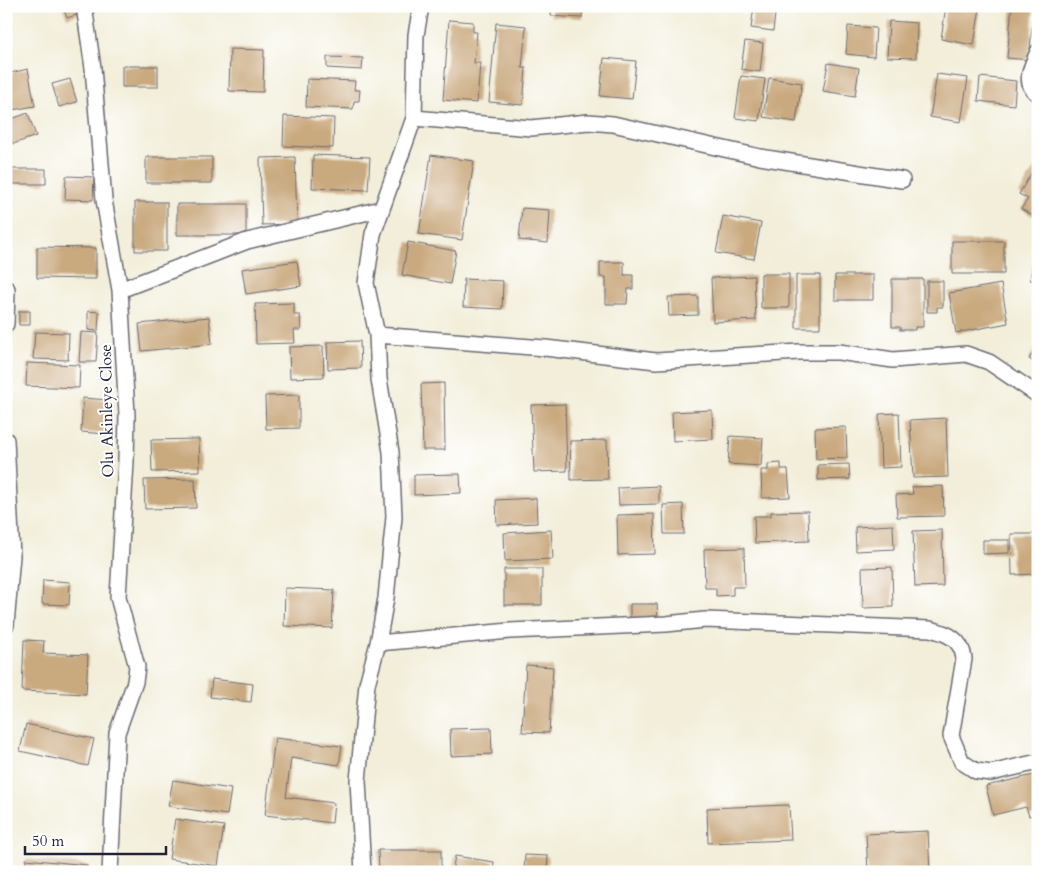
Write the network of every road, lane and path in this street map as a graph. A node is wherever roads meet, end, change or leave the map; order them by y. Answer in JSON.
{"nodes":[{"id":1,"x":84,"y":6,"type":"edge"},
{"id":2,"x":421,"y":6,"type":"edge"},
{"id":3,"x":1038,"y":52,"type":"edge"},
{"id":4,"x":1038,"y":94,"type":"edge"},
{"id":5,"x":414,"y":118,"type":"junction"},
{"id":6,"x":902,"y":180,"type":"dead end"},
{"id":7,"x":382,"y":209,"type":"junction"},
{"id":8,"x":7,"y":289,"type":"edge"},
{"id":9,"x":120,"y":290,"type":"junction"},
{"id":10,"x":6,"y":324,"type":"edge"},
{"id":11,"x":377,"y":335,"type":"junction"},
{"id":12,"x":1038,"y":395,"type":"edge"},
{"id":13,"x":6,"y":440,"type":"edge"},
{"id":14,"x":6,"y":625,"type":"edge"},
{"id":15,"x":378,"y":644,"type":"junction"},
{"id":16,"x":1038,"y":762,"type":"edge"},
{"id":17,"x":110,"y":872,"type":"edge"},
{"id":18,"x":363,"y":872,"type":"edge"}],
"edges":[{"from":1,"to":9,"type":"street","name":"Olu Akinleye Close"},
{"from":2,"to":5,"type":"street"},
{"from":3,"to":4,"type":"street"},
{"from":5,"to":6,"type":"street"},
{"from":5,"to":7,"type":"street"},
{"from":7,"to":9,"type":"street"},
{"from":7,"to":11,"type":"street"},
{"from":8,"to":10,"type":"street"},
{"from":9,"to":17,"type":"street","name":"Olu Akinleye Close"},
{"from":11,"to":12,"type":"street"},
{"from":11,"to":15,"type":"street"},
{"from":13,"to":14,"type":"street"},
{"from":15,"to":16,"type":"street"},
{"from":15,"to":18,"type":"street"}]}
